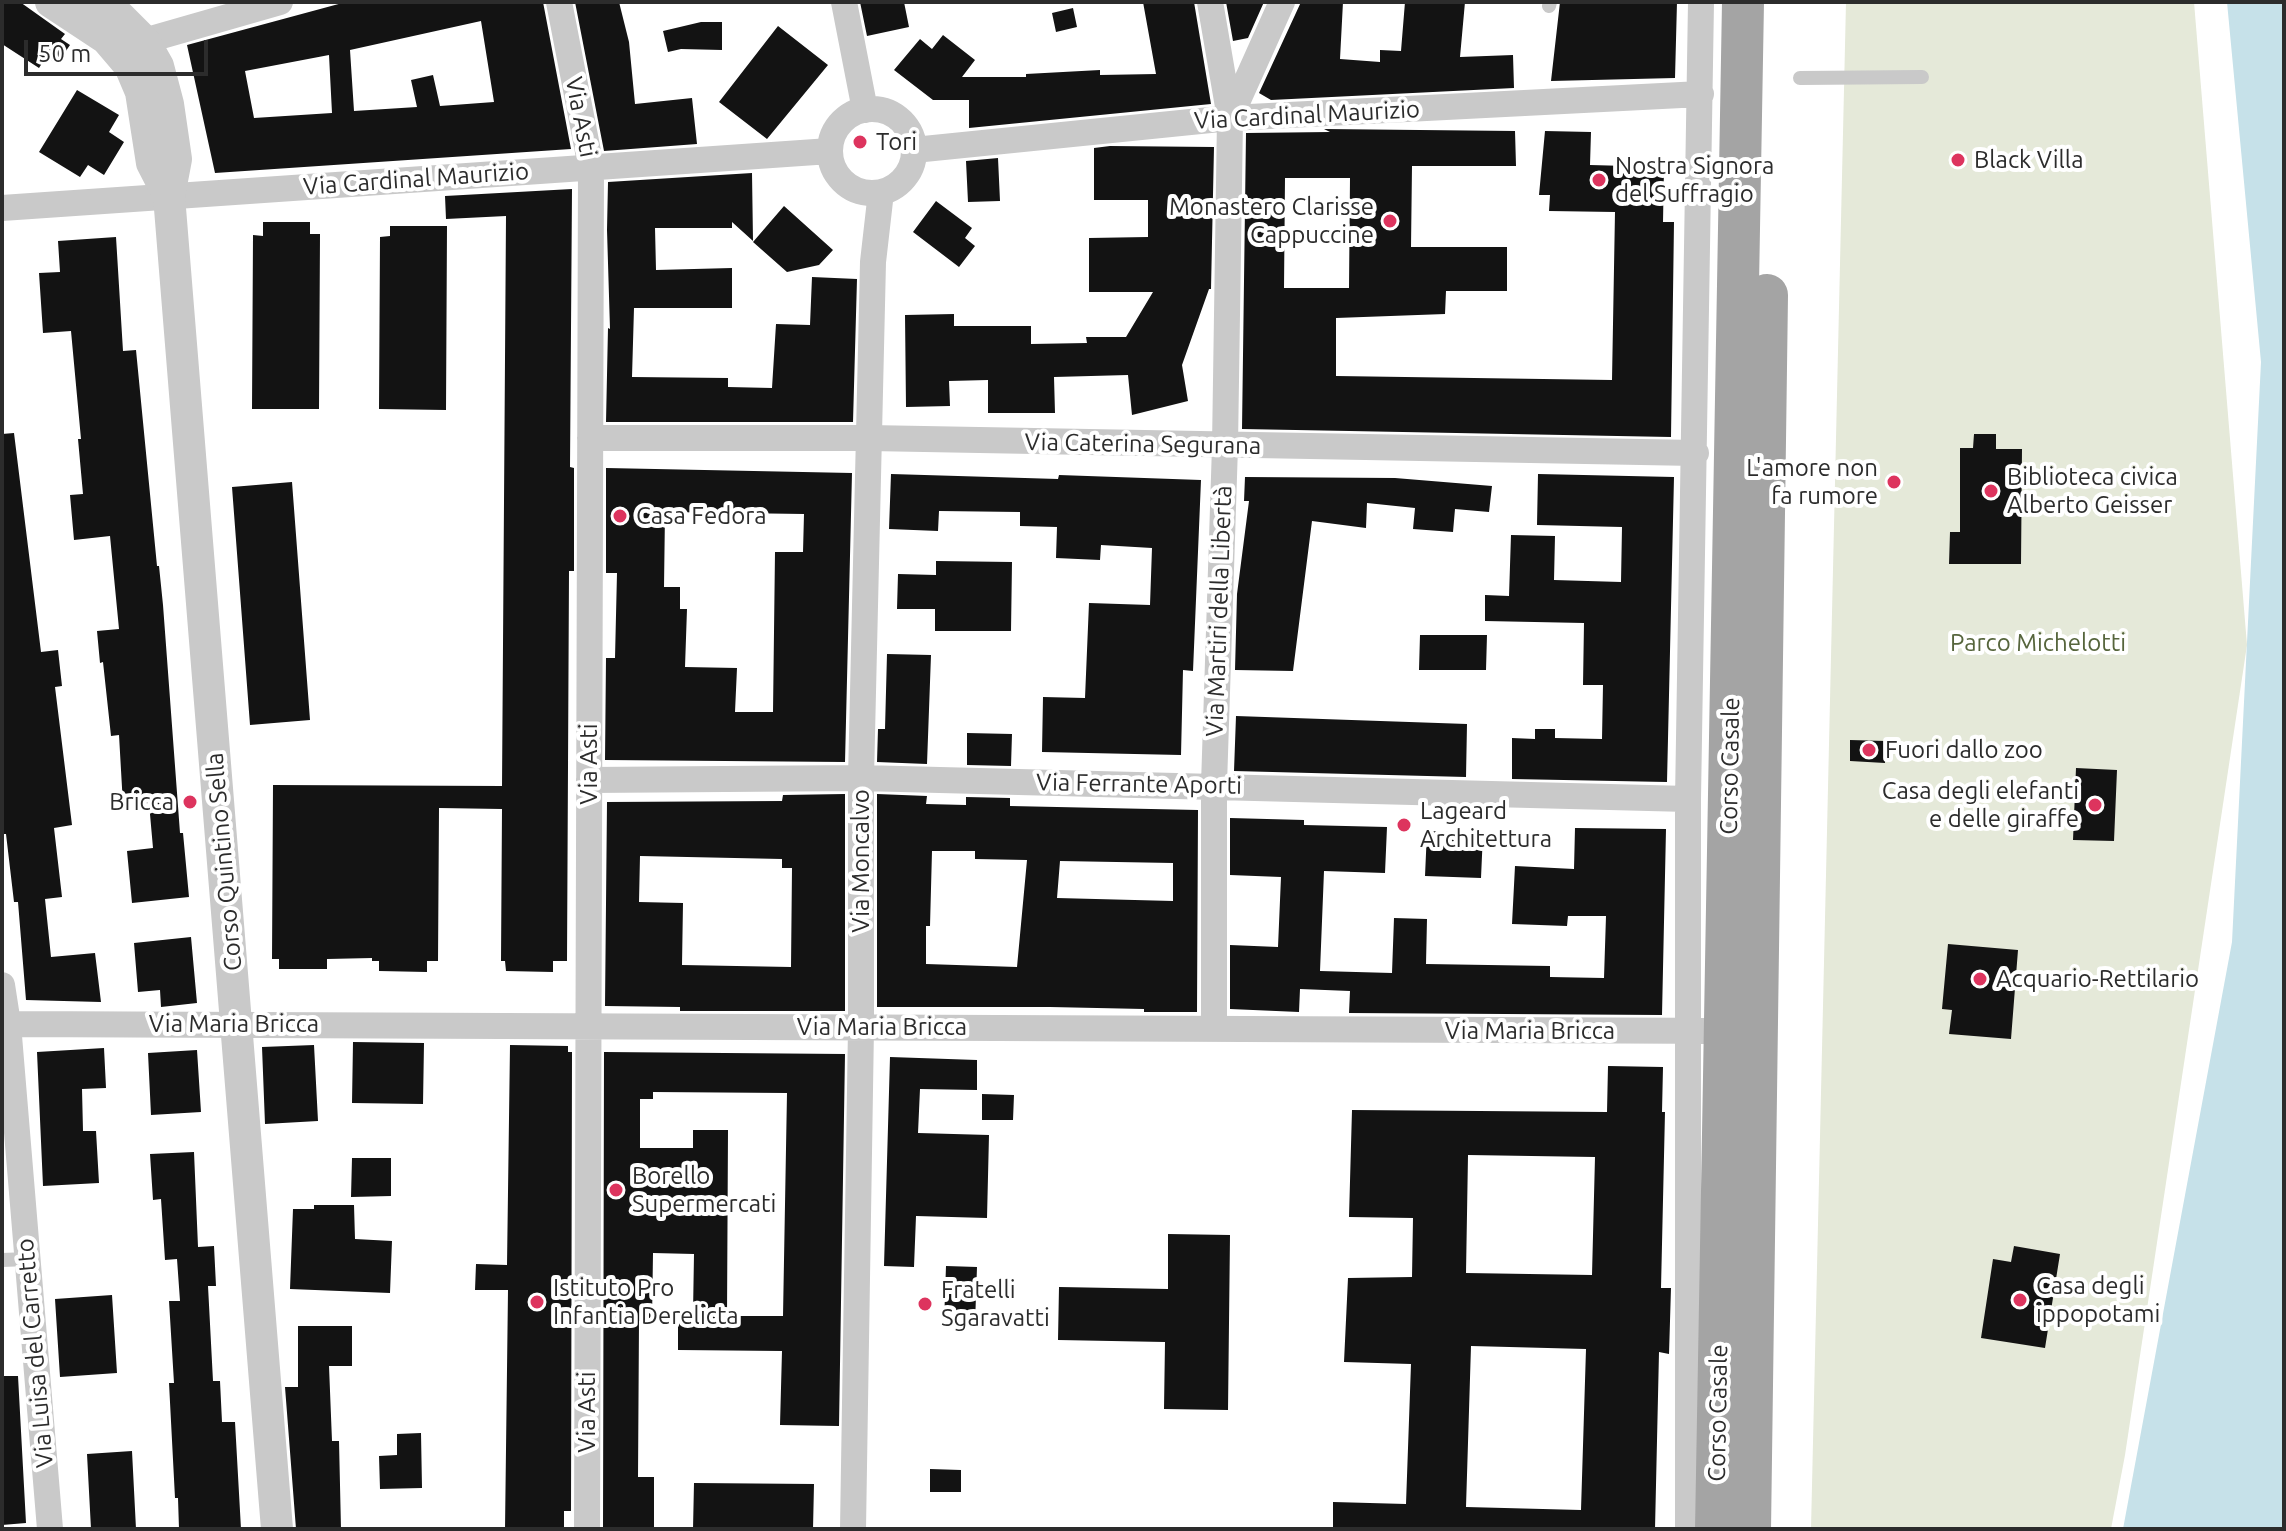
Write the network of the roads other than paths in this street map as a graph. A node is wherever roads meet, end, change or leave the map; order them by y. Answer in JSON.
{"nodes":[{"id":1,"x":51,"y":2,"type":"edge"},
{"id":2,"x":97,"y":2,"type":"edge"},
{"id":3,"x":280,"y":2,"type":"edge"},
{"id":4,"x":559,"y":2,"type":"edge"},
{"id":5,"x":844,"y":2,"type":"edge"},
{"id":6,"x":1210,"y":2,"type":"edge"},
{"id":7,"x":1282,"y":2,"type":"edge"},
{"id":8,"x":1701,"y":2,"type":"edge"},
{"id":9,"x":1743,"y":2,"type":"edge"},
{"id":10,"x":1771,"y":2,"type":"edge"},
{"id":11,"x":144,"y":41,"type":"junction"},
{"id":12,"x":1922,"y":77,"type":"dead end"},
{"id":13,"x":1800,"y":78,"type":"dead end"},
{"id":14,"x":1701,"y":94,"type":"junction"},
{"id":15,"x":865,"y":110,"type":"junction"},
{"id":16,"x":1230,"y":118,"type":"junction"},
{"id":17,"x":914,"y":150,"type":"junction"},
{"id":18,"x":830,"y":151,"type":"junction"},
{"id":19,"x":591,"y":167,"type":"junction"},
{"id":20,"x":881,"y":192,"type":"junction"},
{"id":21,"x":169,"y":196,"type":"junction"},
{"id":22,"x":2,"y":208,"type":"edge"},
{"id":23,"x":590,"y":438,"type":"junction"},
{"id":24,"x":869,"y":438,"type":"junction"},
{"id":25,"x":1225,"y":446,"type":"junction"},
{"id":26,"x":1696,"y":453,"type":"junction"},
{"id":27,"x":861,"y":778,"type":"junction"},
{"id":28,"x":589,"y":780,"type":"junction"},
{"id":29,"x":1214,"y":785,"type":"junction"},
{"id":30,"x":1688,"y":799,"type":"junction"},
{"id":31,"x":2,"y":985,"type":"edge"},
{"id":32,"x":5,"y":1024,"type":"edge"},
{"id":33,"x":237,"y":1024,"type":"junction"},
{"id":34,"x":588,"y":1025,"type":"junction"},
{"id":35,"x":861,"y":1027,"type":"junction"},
{"id":36,"x":1214,"y":1029,"type":"junction"},
{"id":37,"x":1724,"y":1031,"type":"junction"},
{"id":38,"x":13,"y":1228,"type":"edge"},
{"id":39,"x":15,"y":1260,"type":"edge"},
{"id":40,"x":50,"y":1529,"type":"edge"},
{"id":41,"x":277,"y":1529,"type":"edge"},
{"id":42,"x":587,"y":1529,"type":"edge"},
{"id":43,"x":853,"y":1529,"type":"edge"},
{"id":44,"x":1688,"y":1529,"type":"edge"},
{"id":45,"x":1716,"y":1529,"type":"edge"},
{"id":46,"x":1750,"y":1529,"type":"edge"}],
"edges":[{"from":1,"to":21,"type":"street","name":"Corso Quintino Sella"},
{"from":2,"to":11,"type":"street","name":"Corso Quintino Sella"},
{"from":3,"to":11,"type":"street"},
{"from":4,"to":19,"type":"street","name":"Via Asti"},
{"from":5,"to":15,"type":"street"},
{"from":6,"to":16,"type":"street","name":"Via Martiri della Libertà"},
{"from":7,"to":16,"type":"street"},
{"from":8,"to":14,"type":"street","name":"Corso Casale"},
{"from":9,"to":37,"type":"main road","name":"Corso Casale"},
{"from":10,"to":37,"type":"main road","name":"Corso Casale"},
{"from":11,"to":21,"type":"street","name":"Corso Quintino Sella"},
{"from":12,"to":13,"type":"lane"},
{"from":14,"to":16,"type":"street","name":"Via Cardinal Maurizio"},
{"from":14,"to":26,"type":"street","name":"Corso Casale"},
{"from":15,"to":17,"type":"street"},
{"from":15,"to":18,"type":"street"},
{"from":16,"to":17,"type":"street","name":"Via Cardinal Maurizio"},
{"from":16,"to":25,"type":"street","name":"Via Martiri della Libertà"},
{"from":17,"to":20,"type":"street"},
{"from":18,"to":19,"type":"street","name":"Via Cardinal Maurizio"},
{"from":18,"to":20,"type":"street"},
{"from":19,"to":21,"type":"street","name":"Via Cardinal Maurizio"},
{"from":19,"to":23,"type":"street","name":"Via Asti"},
{"from":20,"to":24,"type":"street","name":"Via Moncalvo"},
{"from":21,"to":22,"type":"street","name":"Via Cardinal Maurizio"},
{"from":21,"to":33,"type":"street","name":"Corso Quintino Sella"},
{"from":23,"to":24,"type":"street","name":"Via Caterina Segurana"},
{"from":23,"to":28,"type":"street","name":"Via Asti"},
{"from":24,"to":25,"type":"street","name":"Via Caterina Segurana"},
{"from":24,"to":27,"type":"street","name":"Via Moncalvo"},
{"from":25,"to":26,"type":"street","name":"Via Caterina Segurana"},
{"from":25,"to":29,"type":"street","name":"Via Martiri della Libertà"},
{"from":26,"to":30,"type":"street","name":"Corso Casale"},
{"from":27,"to":28,"type":"street","name":"Via Ferrante Aporti"},
{"from":27,"to":29,"type":"street","name":"Via Ferrante Aporti"},
{"from":27,"to":35,"type":"street","name":"Via Moncalvo"},
{"from":28,"to":34,"type":"street","name":"Via Asti"},
{"from":29,"to":30,"type":"street","name":"Via Ferrante Aporti"},
{"from":29,"to":36,"type":"street","name":"Via Martiri della Libertà"},
{"from":30,"to":37,"type":"street","name":"Corso Casale"},
{"from":31,"to":32,"type":"street","name":"Via Luisa del Carretto"},
{"from":32,"to":33,"type":"street","name":"Via Maria Bricca"},
{"from":32,"to":38,"type":"street","name":"Via Luisa del Carretto"},
{"from":33,"to":34,"type":"street","name":"Via Maria Bricca"},
{"from":33,"to":41,"type":"street","name":"Corso Quintino Sella"},
{"from":34,"to":35,"type":"street","name":"Via Maria Bricca"},
{"from":34,"to":42,"type":"street","name":"Via Asti"},
{"from":35,"to":36,"type":"street","name":"Via Maria Bricca"},
{"from":35,"to":43,"type":"street","name":"Via Moncalvo"},
{"from":36,"to":37,"type":"street","name":"Via Maria Bricca"},
{"from":37,"to":44,"type":"street","name":"Corso Casale"},
{"from":37,"to":45,"type":"main road","name":"Corso Casale"},
{"from":37,"to":46,"type":"main road","name":"Corso Casale"},
{"from":38,"to":39,"type":"street","name":"Via Luisa del Carretto"},
{"from":39,"to":40,"type":"street","name":"Via Luisa del Carretto"}]}
